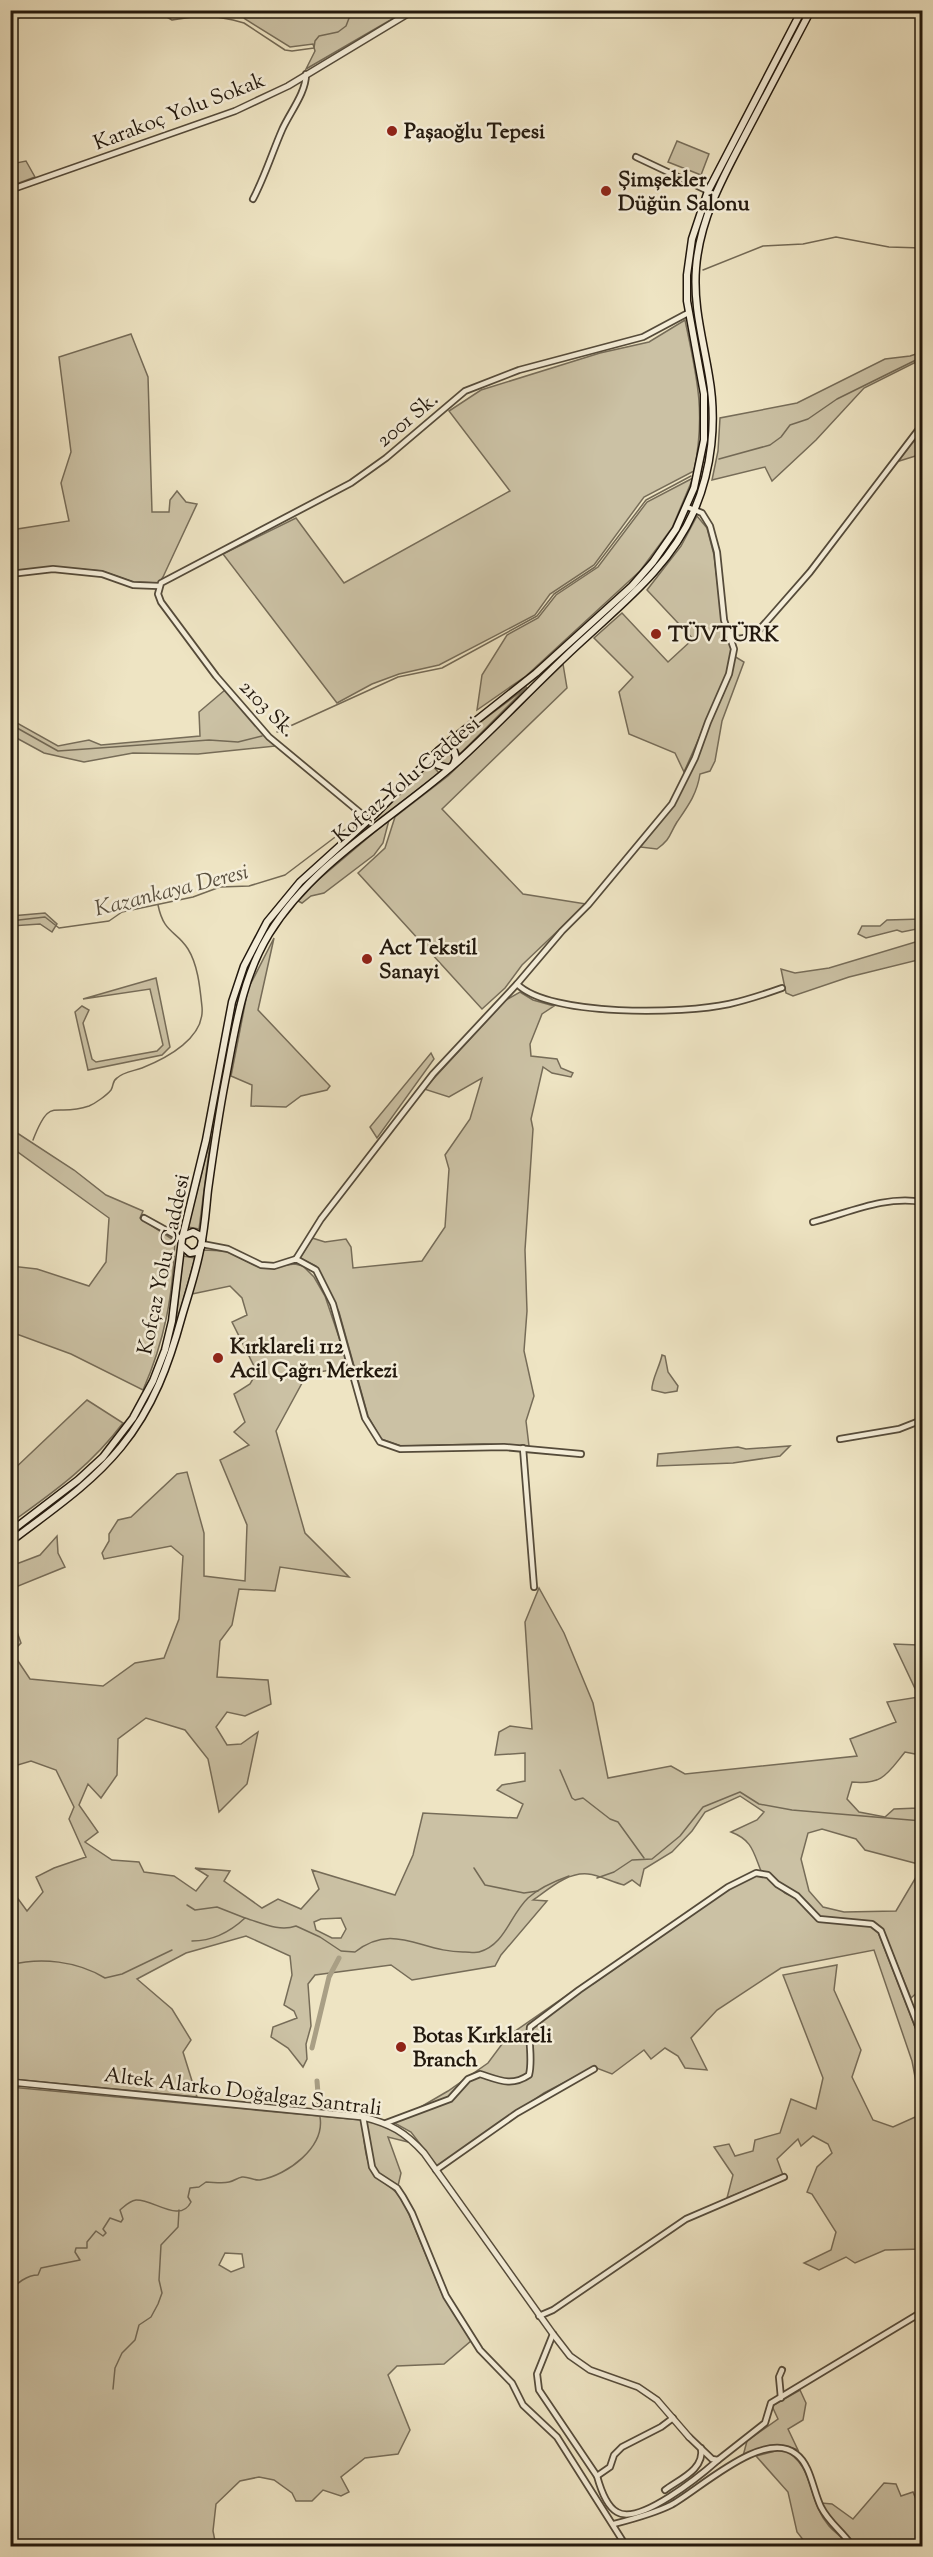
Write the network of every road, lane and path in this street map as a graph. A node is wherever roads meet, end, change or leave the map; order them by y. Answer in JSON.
{"nodes":[{"id":1,"x":414,"y":10,"type":"edge"},
{"id":2,"x":802,"y":10,"type":"edge"},
{"id":3,"x":811,"y":10,"type":"edge"},
{"id":4,"x":306,"y":74,"type":"junction"},
{"id":5,"x":636,"y":157,"type":"dead end"},
{"id":6,"x":10,"y":190,"type":"edge"},
{"id":7,"x":708,"y":191,"type":"junction"},
{"id":8,"x":253,"y":199,"type":"dead end"},
{"id":9,"x":688,"y":313,"type":"junction"},
{"id":10,"x":922,"y":424,"type":"edge"},
{"id":11,"x":687,"y":507,"type":"junction"},
{"id":12,"x":694,"y":509,"type":"junction"},
{"id":13,"x":10,"y":574,"type":"edge"},
{"id":14,"x":160,"y":584,"type":"junction"},
{"id":15,"x":729,"y":633,"type":"junction"},
{"id":16,"x":439,"y":751,"type":"junction"},
{"id":17,"x":451,"y":766,"type":"junction"},
{"id":18,"x":369,"y":820,"type":"junction"},
{"id":19,"x":517,"y":984,"type":"junction"},
{"id":20,"x":782,"y":988,"type":"dead end"},
{"id":21,"x":922,"y":1202,"type":"edge"},
{"id":22,"x":144,"y":1218,"type":"dead end"},
{"id":23,"x":813,"y":1222,"type":"dead end"},
{"id":24,"x":182,"y":1240,"type":"junction"},
{"id":25,"x":201,"y":1246,"type":"junction"},
{"id":26,"x":297,"y":1259,"type":"junction"},
{"id":27,"x":922,"y":1420,"type":"edge"},
{"id":28,"x":840,"y":1439,"type":"dead end"},
{"id":29,"x":523,"y":1448,"type":"junction"},
{"id":30,"x":581,"y":1454,"type":"dead end"},
{"id":31,"x":10,"y":1532,"type":"edge"},
{"id":32,"x":10,"y":1542,"type":"edge"},
{"id":33,"x":534,"y":1587,"type":"dead end"},
{"id":34,"x":922,"y":2037,"type":"edge"},
{"id":35,"x":594,"y":2069,"type":"dead end"},
{"id":36,"x":10,"y":2082,"type":"edge"},
{"id":37,"x":363,"y":2117,"type":"junction"},
{"id":38,"x":386,"y":2123,"type":"junction"},
{"id":39,"x":436,"y":2170,"type":"junction"},
{"id":40,"x":784,"y":2177,"type":"dead end"},
{"id":41,"x":922,"y":2312,"type":"edge"},
{"id":42,"x":539,"y":2316,"type":"junction"},
{"id":43,"x":552,"y":2334,"type":"junction"},
{"id":44,"x":782,"y":2370,"type":"dead end"},
{"id":45,"x":781,"y":2398,"type":"junction"},
{"id":46,"x":673,"y":2418,"type":"junction"},
{"id":47,"x":689,"y":2437,"type":"joint"},
{"id":48,"x":701,"y":2448,"type":"junction"},
{"id":49,"x":718,"y":2460,"type":"junction"},
{"id":50,"x":597,"y":2476,"type":"junction"},
{"id":51,"x":665,"y":2490,"type":"dead end"},
{"id":52,"x":614,"y":2524,"type":"junction"},
{"id":53,"x":626,"y":2547,"type":"edge"},
{"id":54,"x":852,"y":2547,"type":"edge"}],
"edges":[{"from":1,"to":4,"type":"street","name":"Karakoç Yolu Sokak"},
{"from":2,"to":7,"type":"main road","name":"Kofçaz Yolu Caddesi"},
{"from":3,"to":12,"type":"main road","name":"Kofçaz Yolu Caddesi"},
{"from":4,"to":6,"type":"street","name":"Karakoç Yolu Sokak"},
{"from":4,"to":8,"type":"street"},
{"from":5,"to":7,"type":"street"},
{"from":7,"to":9,"type":"main road","name":"Kofçaz Yolu Caddesi"},
{"from":9,"to":11,"type":"main road","name":"Kofçaz Yolu Caddesi"},
{"from":9,"to":14,"type":"street","name":"2001 Sk."},
{"from":10,"to":15,"type":"street"},
{"from":11,"to":12,"type":"street"},
{"from":11,"to":16,"type":"main road","name":"Kofçaz Yolu Caddesi"},
{"from":12,"to":15,"type":"street"},
{"from":12,"to":17,"type":"main road","name":"Kofçaz Yolu Caddesi"},
{"from":13,"to":14,"type":"street"},
{"from":14,"to":18,"type":"street","name":"2103 Sk."},
{"from":15,"to":19,"type":"street"},
{"from":16,"to":17,"type":"main road"},
{"from":16,"to":17,"type":"main road"},
{"from":16,"to":18,"type":"main road","name":"Kofçaz Yolu Caddesi"},
{"from":17,"to":25,"type":"main road","name":"Kofçaz Yolu Caddesi"},
{"from":18,"to":24,"type":"main road","name":"Kofçaz Yolu Caddesi"},
{"from":19,"to":20,"type":"street"},
{"from":19,"to":26,"type":"street"},
{"from":21,"to":23,"type":"street"},
{"from":22,"to":24,"type":"street"},
{"from":24,"to":25,"type":"main road"},
{"from":24,"to":25,"type":"main road"},
{"from":24,"to":31,"type":"main road","name":"Kofçaz Yolu Caddesi"},
{"from":25,"to":26,"type":"street"},
{"from":25,"to":32,"type":"main road","name":"Kofçaz Yolu Caddesi"},
{"from":26,"to":29,"type":"street"},
{"from":27,"to":28,"type":"street"},
{"from":29,"to":30,"type":"street"},
{"from":29,"to":33,"type":"street"},
{"from":34,"to":38,"type":"street"},
{"from":35,"to":39,"type":"street"},
{"from":36,"to":37,"type":"street","name":"Altek Alarko Doğalgaz Santrali"},
{"from":37,"to":38,"type":"street","name":"Altek Alarko Doğalgaz Santrali"},
{"from":37,"to":52,"type":"street"},
{"from":38,"to":39,"type":"street","name":"Altek Alarko Doğalgaz Santrali"},
{"from":39,"to":42,"type":"street","name":"Altek Alarko Doğalgaz Santrali"},
{"from":40,"to":42,"type":"street"},
{"from":41,"to":45,"type":"street"},
{"from":42,"to":43,"type":"street","name":"Altek Alarko Doğalgaz Santrali"},
{"from":43,"to":46,"type":"street","name":"Altek Alarko Doğalgaz Santrali"},
{"from":43,"to":50,"type":"street"},
{"from":44,"to":45,"type":"street"},
{"from":45,"to":49,"type":"street"},
{"from":46,"to":47,"type":"street","name":"Altek Alarko Doğalgaz Santrali"},
{"from":46,"to":50,"type":"street"},
{"from":47,"to":48,"type":"street"},
{"from":48,"to":49,"type":"street"},
{"from":48,"to":51,"type":"street"},
{"from":49,"to":50,"type":"street"},
{"from":52,"to":53,"type":"street"},
{"from":52,"to":54,"type":"street"}]}
